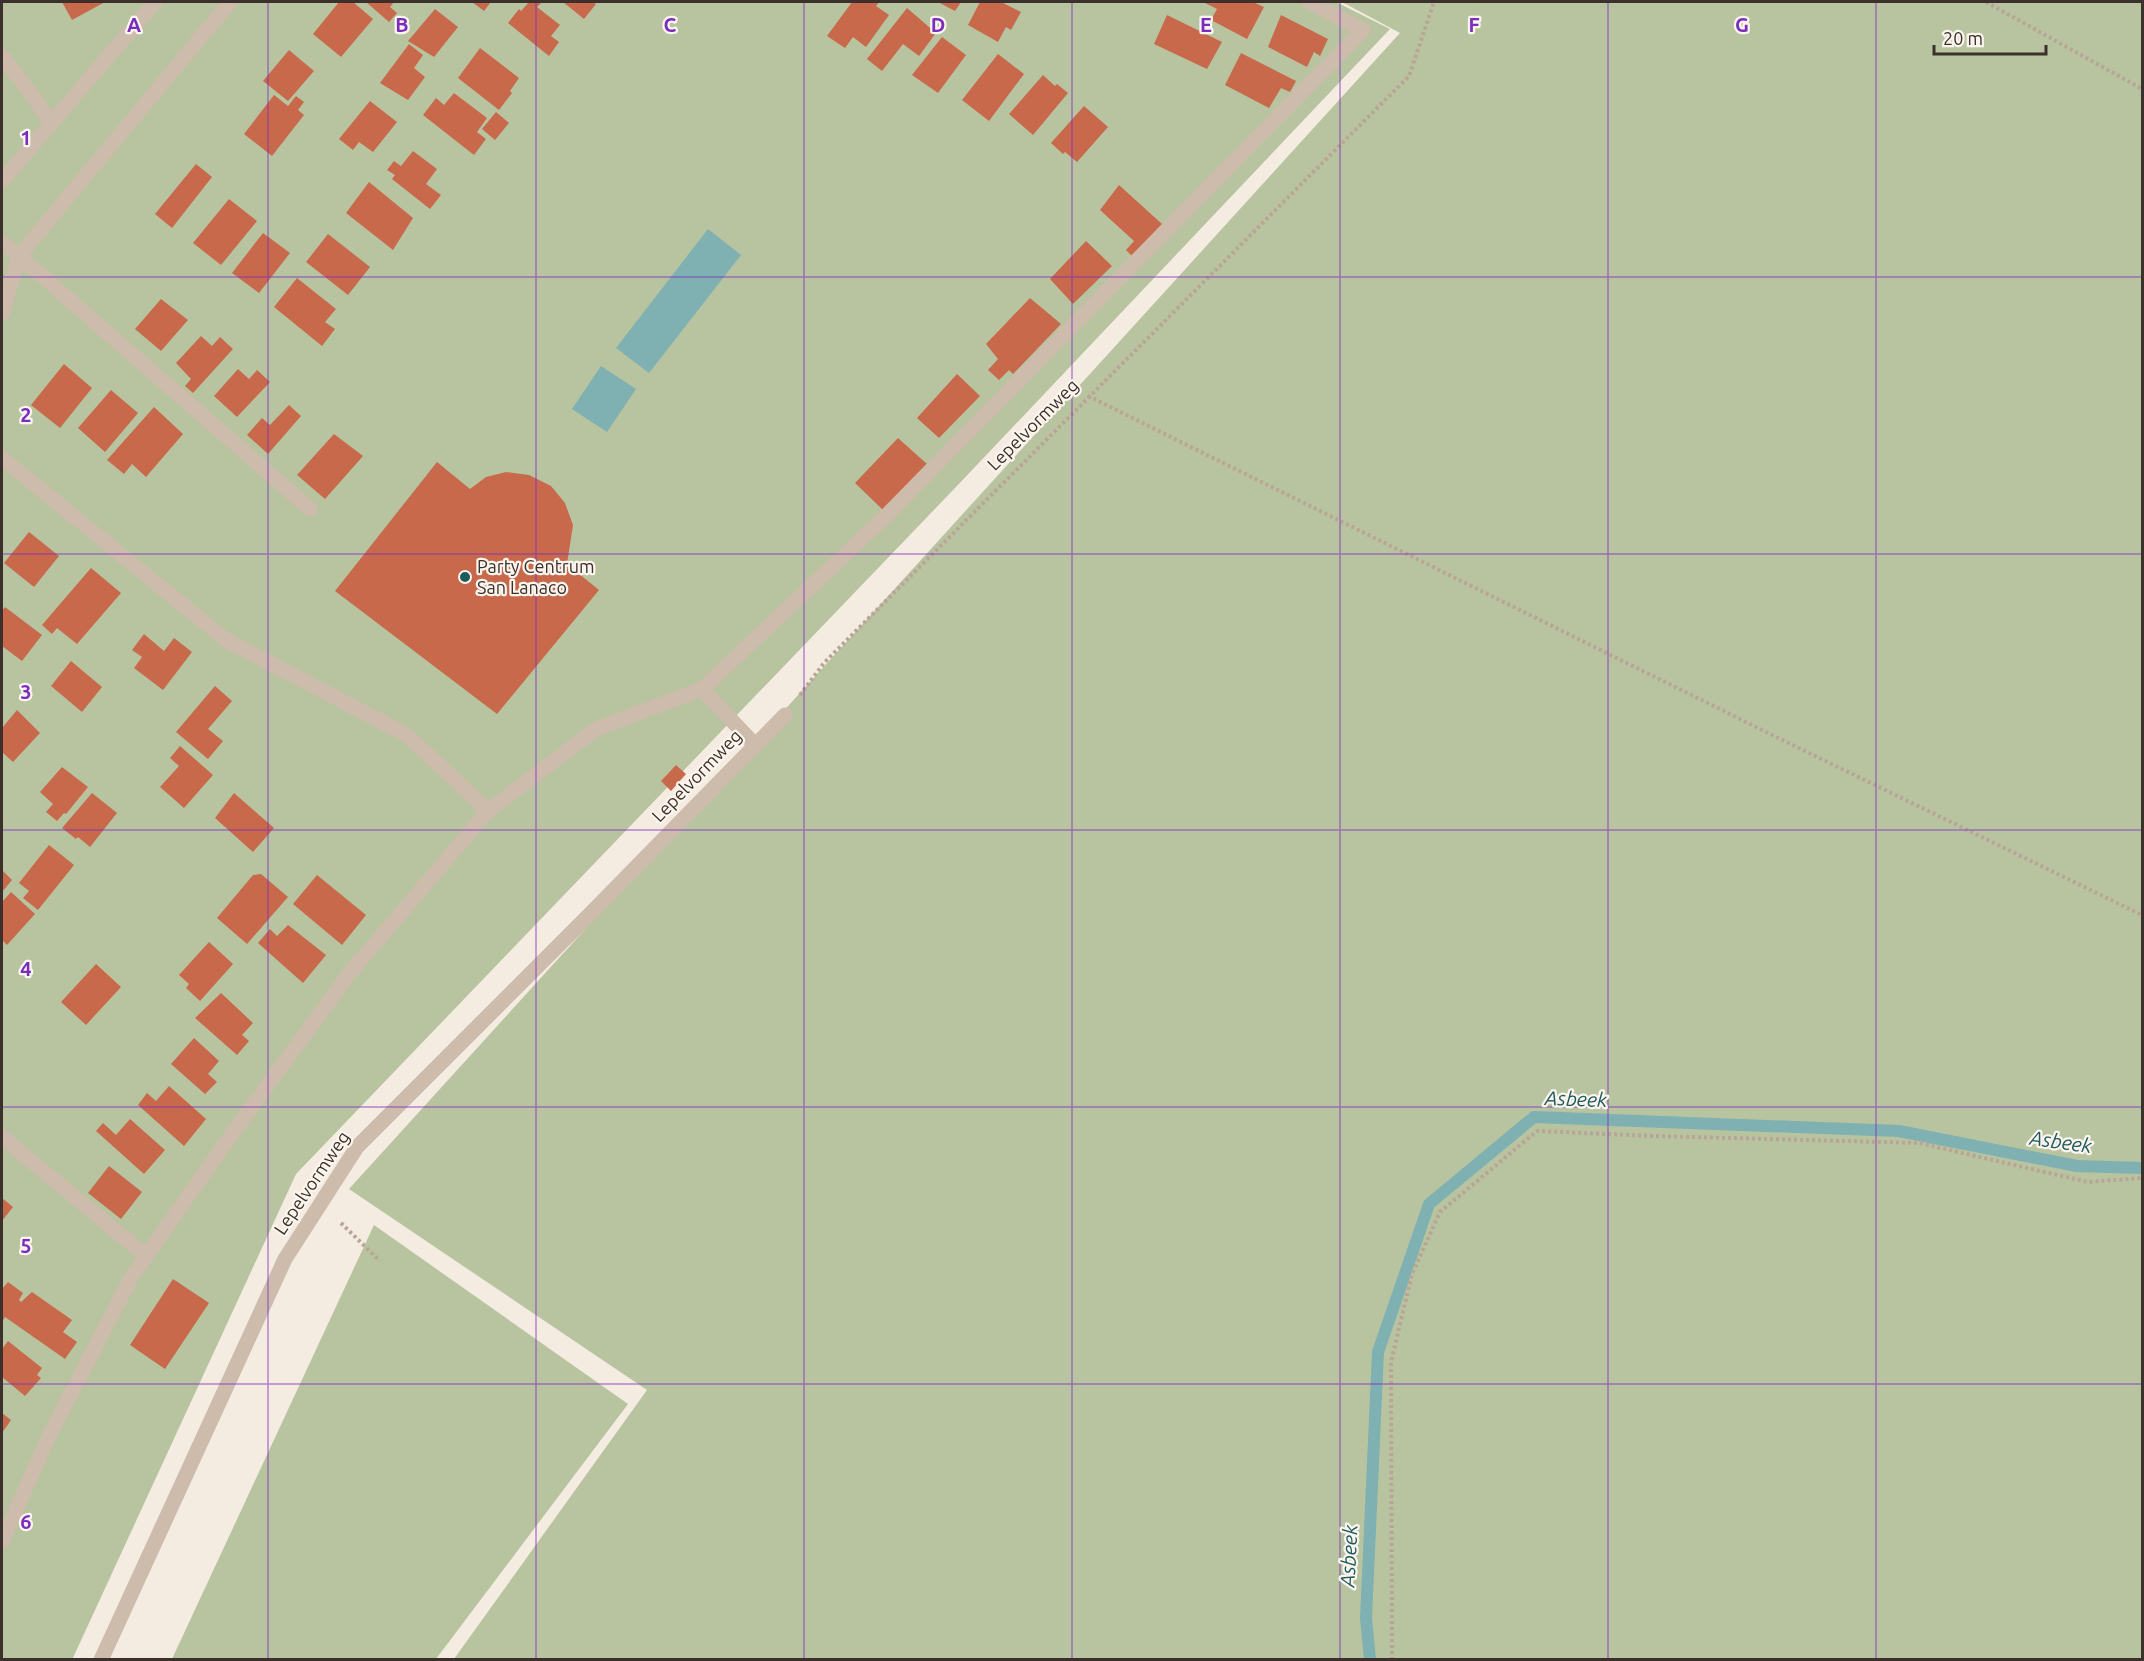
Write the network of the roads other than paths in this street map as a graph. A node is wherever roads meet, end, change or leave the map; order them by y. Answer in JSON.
{"nodes":[{"id":1,"x":230,"y":2,"type":"edge"},
{"id":2,"x":1309,"y":2,"type":"edge"},
{"id":3,"x":151,"y":3,"type":"edge"},
{"id":4,"x":2,"y":56,"type":"edge"},
{"id":5,"x":51,"y":123,"type":"junction"},
{"id":6,"x":2,"y":181,"type":"edge"},
{"id":7,"x":2,"y":243,"type":"edge"},
{"id":8,"x":19,"y":256,"type":"junction"},
{"id":9,"x":2,"y":314,"type":"edge"},
{"id":10,"x":2,"y":458,"type":"edge"},
{"id":11,"x":310,"y":509,"type":"dead end"},
{"id":12,"x":702,"y":690,"type":"junction"},
{"id":13,"x":785,"y":715,"type":"road end"},
{"id":14,"x":755,"y":745,"type":"junction"},
{"id":15,"x":488,"y":811,"type":"junction"},
{"id":16,"x":2,"y":1137,"type":"edge"},
{"id":17,"x":146,"y":1256,"type":"junction"},
{"id":18,"x":2,"y":1541,"type":"edge"},
{"id":19,"x":101,"y":1659,"type":"edge"}],
"edges":[{"from":1,"to":8,"type":"street"},
{"from":2,"to":12,"type":"street"},
{"from":3,"to":5,"type":"street"},
{"from":4,"to":5,"type":"street"},
{"from":5,"to":6,"type":"street"},
{"from":7,"to":8,"type":"street"},
{"from":8,"to":9,"type":"street"},
{"from":8,"to":11,"type":"street"},
{"from":10,"to":15,"type":"street"},
{"from":12,"to":14,"type":"street"},
{"from":12,"to":15,"type":"street"},
{"from":13,"to":14,"type":"street","name":"Lepelvormweg"},
{"from":14,"to":19,"type":"street","name":"Lepelvormweg"},
{"from":15,"to":17,"type":"street"},
{"from":16,"to":17,"type":"street"},
{"from":17,"to":18,"type":"street"}]}
